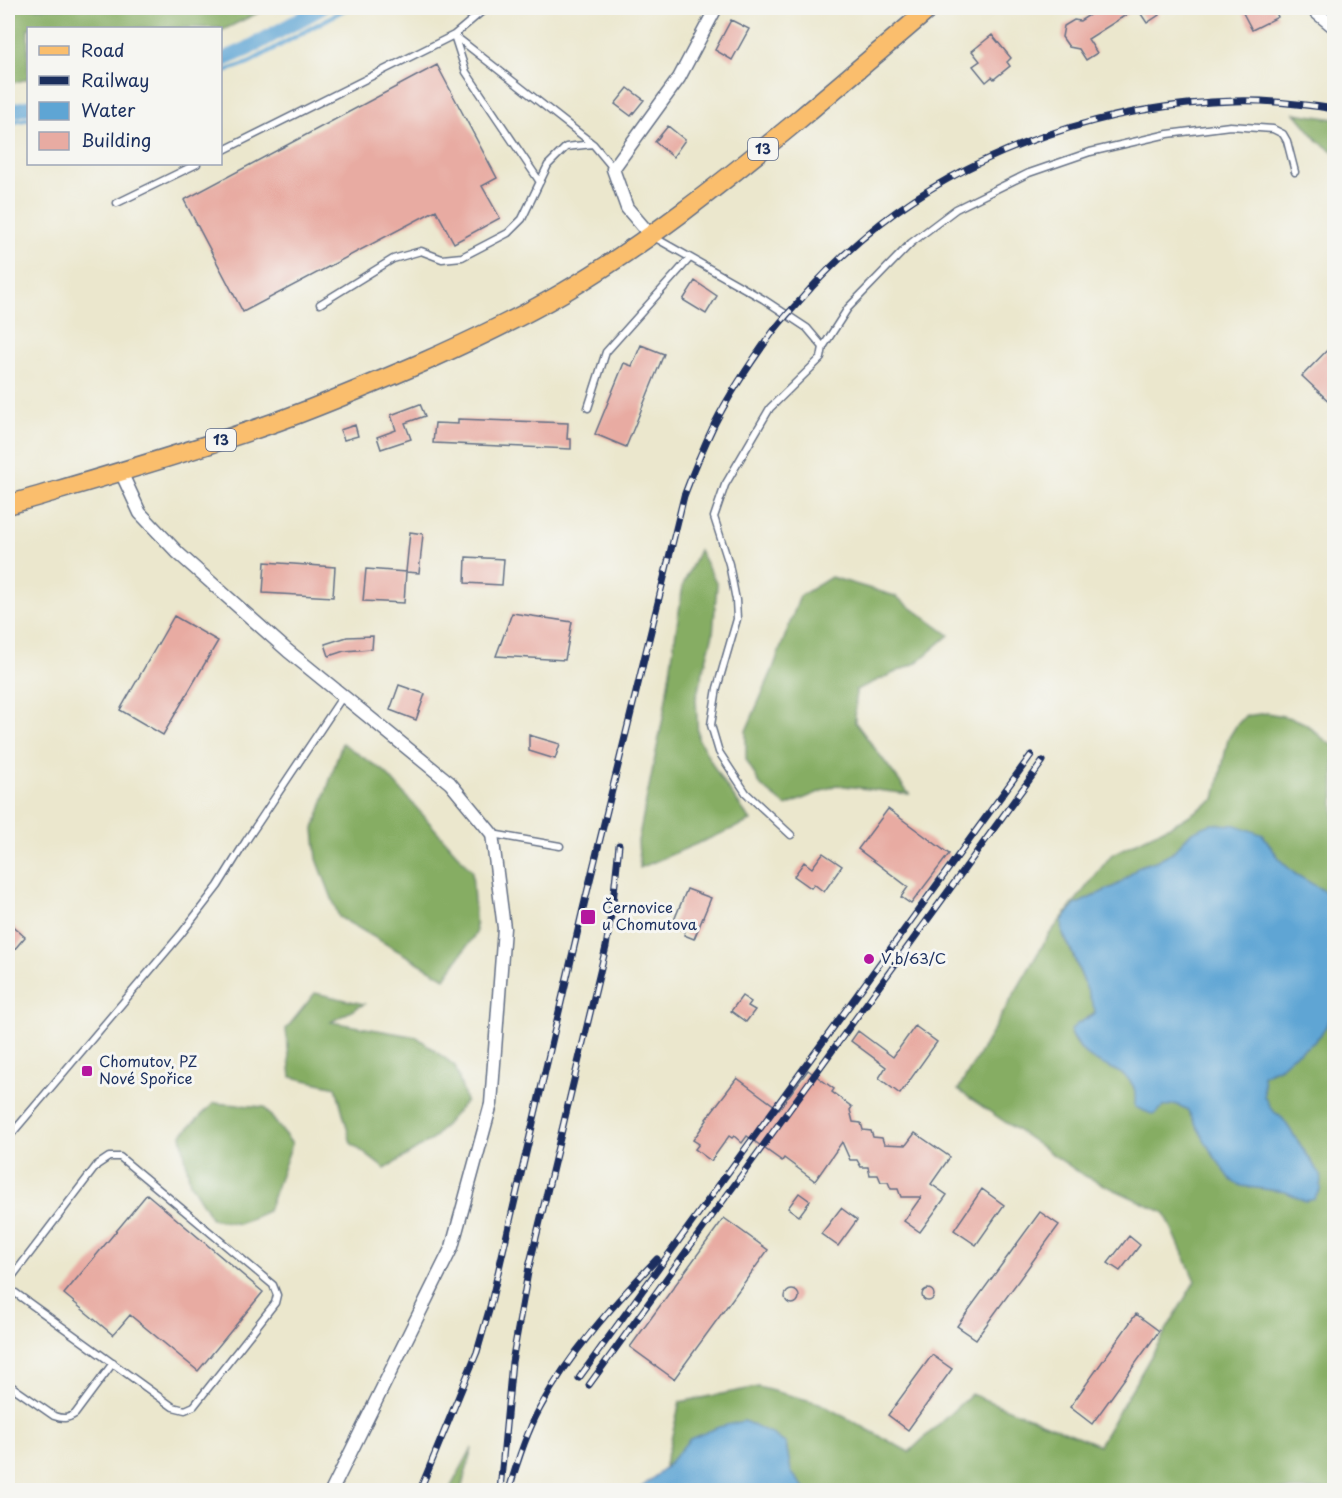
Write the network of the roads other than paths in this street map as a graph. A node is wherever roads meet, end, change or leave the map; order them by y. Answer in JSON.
{"nodes":[{"id":1,"x":486,"y":8,"type":"edge"},
{"id":2,"x":716,"y":8,"type":"edge"},
{"id":3,"x":930,"y":8,"type":"edge"},
{"id":4,"x":1316,"y":9,"type":"edge"},
{"id":5,"x":1335,"y":27,"type":"edge"},
{"id":6,"x":454,"y":35,"type":"junction"},
{"id":7,"x":593,"y":144,"type":"junction"},
{"id":8,"x":222,"y":151,"type":"edge"},
{"id":9,"x":194,"y":165,"type":"edge"},
{"id":10,"x":613,"y":169,"type":"junction"},
{"id":11,"x":1294,"y":171,"type":"dead end"},
{"id":12,"x":540,"y":182,"type":"junction"},
{"id":13,"x":117,"y":203,"type":"dead end"},
{"id":14,"x":651,"y":236,"type":"junction"},
{"id":15,"x":690,"y":258,"type":"junction"},
{"id":16,"x":320,"y":303,"type":"dead end"},
{"id":17,"x":823,"y":347,"type":"junction"},
{"id":18,"x":588,"y":408,"type":"dead end"},
{"id":19,"x":121,"y":472,"type":"junction"},
{"id":20,"x":8,"y":505,"type":"edge"},
{"id":21,"x":343,"y":696,"type":"junction"},
{"id":22,"x":492,"y":834,"type":"junction"},
{"id":23,"x":791,"y":834,"type":"dead end"},
{"id":24,"x":560,"y":846,"type":"dead end"},
{"id":25,"x":8,"y":1138,"type":"edge"},
{"id":26,"x":113,"y":1363,"type":"junction"},
{"id":27,"x":8,"y":1384,"type":"edge"},
{"id":28,"x":335,"y":1489,"type":"edge"}],
"edges":[{"from":1,"to":6,"type":"lane"},
{"from":2,"to":10,"type":"street"},
{"from":3,"to":14,"type":"main road","number":"13"},
{"from":4,"to":5,"type":"street"},
{"from":6,"to":7,"type":"lane"},
{"from":6,"to":8,"type":"lane"},
{"from":6,"to":12,"type":"lane"},
{"from":7,"to":10,"type":"lane"},
{"from":7,"to":12,"type":"lane"},
{"from":9,"to":13,"type":"lane"},
{"from":10,"to":14,"type":"street"},
{"from":11,"to":17,"type":"lane"},
{"from":12,"to":16,"type":"lane"},
{"from":14,"to":15,"type":"lane"},
{"from":14,"to":19,"type":"main road","number":"13"},
{"from":15,"to":17,"type":"lane"},
{"from":15,"to":18,"type":"lane"},
{"from":17,"to":23,"type":"lane"},
{"from":19,"to":20,"type":"main road","number":"13"},
{"from":19,"to":21,"type":"street"},
{"from":21,"to":22,"type":"street"},
{"from":21,"to":25,"type":"lane"},
{"from":22,"to":24,"type":"lane"},
{"from":22,"to":28,"type":"street"},
{"from":26,"to":26,"type":"lane"},
{"from":26,"to":27,"type":"lane"}]}
